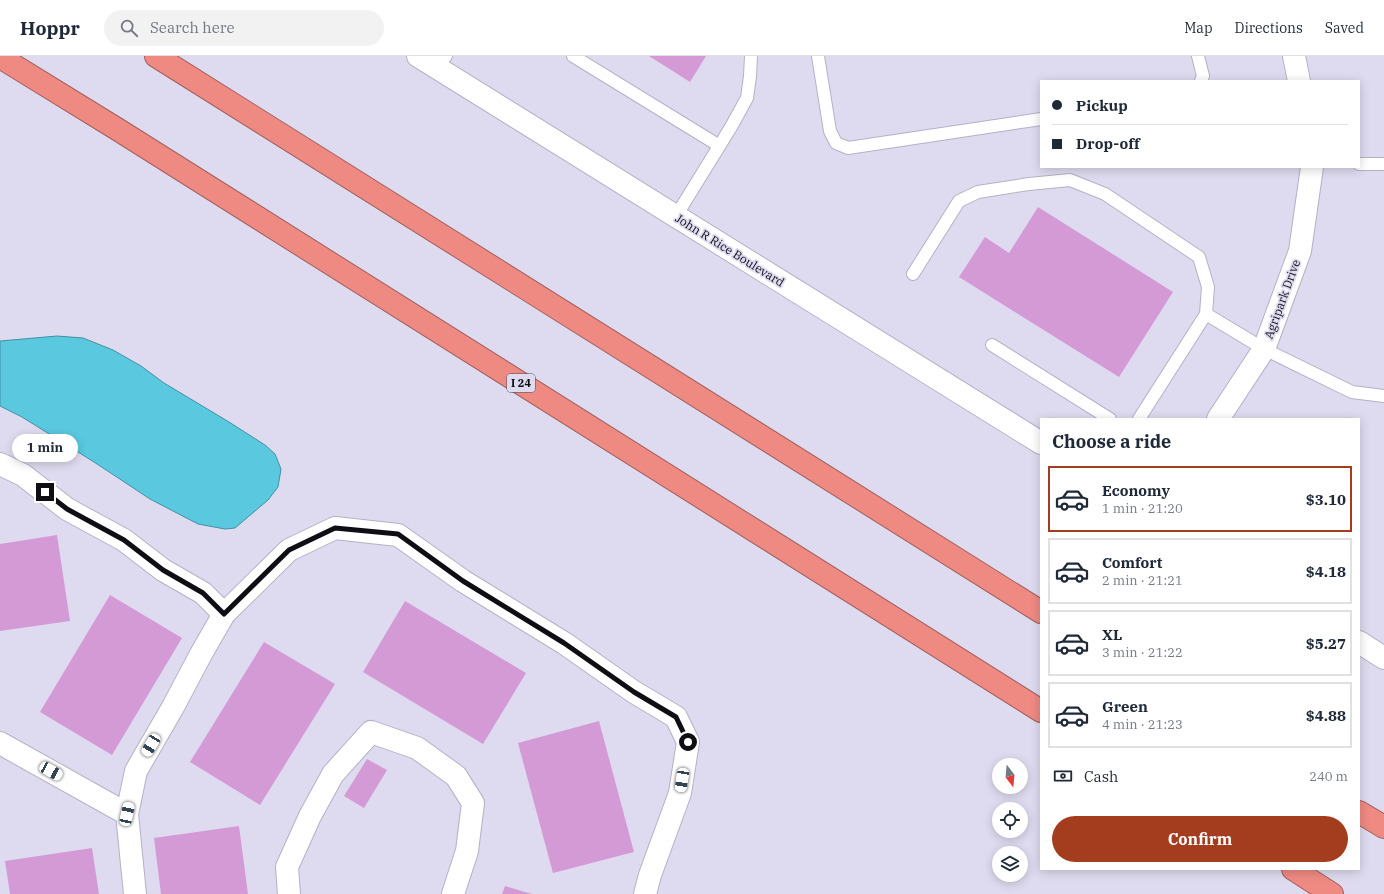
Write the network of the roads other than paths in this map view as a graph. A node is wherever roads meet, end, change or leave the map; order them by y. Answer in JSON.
{"nodes":[{"id":1,"x":156,"y":56,"type":"edge"},
{"id":2,"x":418,"y":56,"type":"edge"},
{"id":3,"x":573,"y":56,"type":"edge"},
{"id":4,"x":751,"y":56,"type":"edge"},
{"id":5,"x":818,"y":56,"type":"edge"},
{"id":6,"x":1198,"y":56,"type":"edge"},
{"id":7,"x":1294,"y":56,"type":"edge"},
{"id":8,"x":0,"y":57,"type":"edge"},
{"id":9,"x":442,"y":62,"type":"edge"},
{"id":10,"x":1201,"y":80,"type":"edge"},
{"id":11,"x":1300,"y":80,"type":"edge"},
{"id":12,"x":1040,"y":119,"type":"edge"},
{"id":13,"x":718,"y":146,"type":"junction"},
{"id":14,"x":1360,"y":164,"type":"edge"},
{"id":15,"x":1384,"y":164,"type":"edge"},
{"id":16,"x":1312,"y":168,"type":"edge"},
{"id":17,"x":676,"y":216,"type":"junction"},
{"id":18,"x":913,"y":274,"type":"dead end"},
{"id":19,"x":1206,"y":314,"type":"junction"},
{"id":20,"x":992,"y":344,"type":"dead end"},
{"id":21,"x":1264,"y":349,"type":"junction"},
{"id":22,"x":1384,"y":396,"type":"edge"},
{"id":23,"x":1108,"y":418,"type":"edge"},
{"id":24,"x":1140,"y":418,"type":"edge"},
{"id":25,"x":1219,"y":418,"type":"edge"},
{"id":26,"x":1040,"y":442,"type":"edge"},
{"id":27,"x":0,"y":464,"type":"edge"},
{"id":28,"x":1040,"y":611,"type":"edge"},
{"id":29,"x":224,"y":614,"type":"junction"},
{"id":30,"x":1360,"y":643,"type":"edge"},
{"id":31,"x":1384,"y":658,"type":"edge"},
{"id":32,"x":1040,"y":710,"type":"edge"},
{"id":33,"x":0,"y":743,"type":"edge"},
{"id":34,"x":1360,"y":813,"type":"edge"},
{"id":35,"x":127,"y":814,"type":"junction"},
{"id":36,"x":1384,"y":827,"type":"edge"},
{"id":37,"x":1295,"y":870,"type":"edge"},
{"id":38,"x":135,"y":894,"type":"edge"},
{"id":39,"x":289,"y":894,"type":"edge"},
{"id":40,"x":453,"y":894,"type":"edge"},
{"id":41,"x":645,"y":894,"type":"edge"},
{"id":42,"x":1332,"y":894,"type":"edge"}],
"edges":[{"from":1,"to":28,"type":"highway"},
{"from":2,"to":9,"type":"street","name":"John R Rice Boulevard"},
{"from":3,"to":13,"type":"lane"},
{"from":4,"to":13,"type":"lane"},
{"from":5,"to":12,"type":"lane"},
{"from":6,"to":10,"type":"lane"},
{"from":7,"to":11,"type":"street"},
{"from":8,"to":32,"type":"highway","number":"I 24"},
{"from":9,"to":17,"type":"street","name":"John R Rice Boulevard"},
{"from":13,"to":17,"type":"lane"},
{"from":14,"to":15,"type":"lane"},
{"from":16,"to":21,"type":"street","name":"Agripark Drive"},
{"from":17,"to":26,"type":"street","name":"John R Rice Boulevard"},
{"from":18,"to":19,"type":"lane"},
{"from":19,"to":21,"type":"lane"},
{"from":19,"to":24,"type":"lane"},
{"from":20,"to":23,"type":"lane"},
{"from":21,"to":22,"type":"lane"},
{"from":21,"to":25,"type":"street","name":"Agripark Drive"},
{"from":27,"to":29,"type":"street"},
{"from":29,"to":35,"type":"street"},
{"from":29,"to":41,"type":"street"},
{"from":30,"to":31,"type":"street"},
{"from":33,"to":35,"type":"street"},
{"from":34,"to":36,"type":"highway"},
{"from":35,"to":38,"type":"street"},
{"from":37,"to":42,"type":"highway"},
{"from":39,"to":40,"type":"street"}]}
